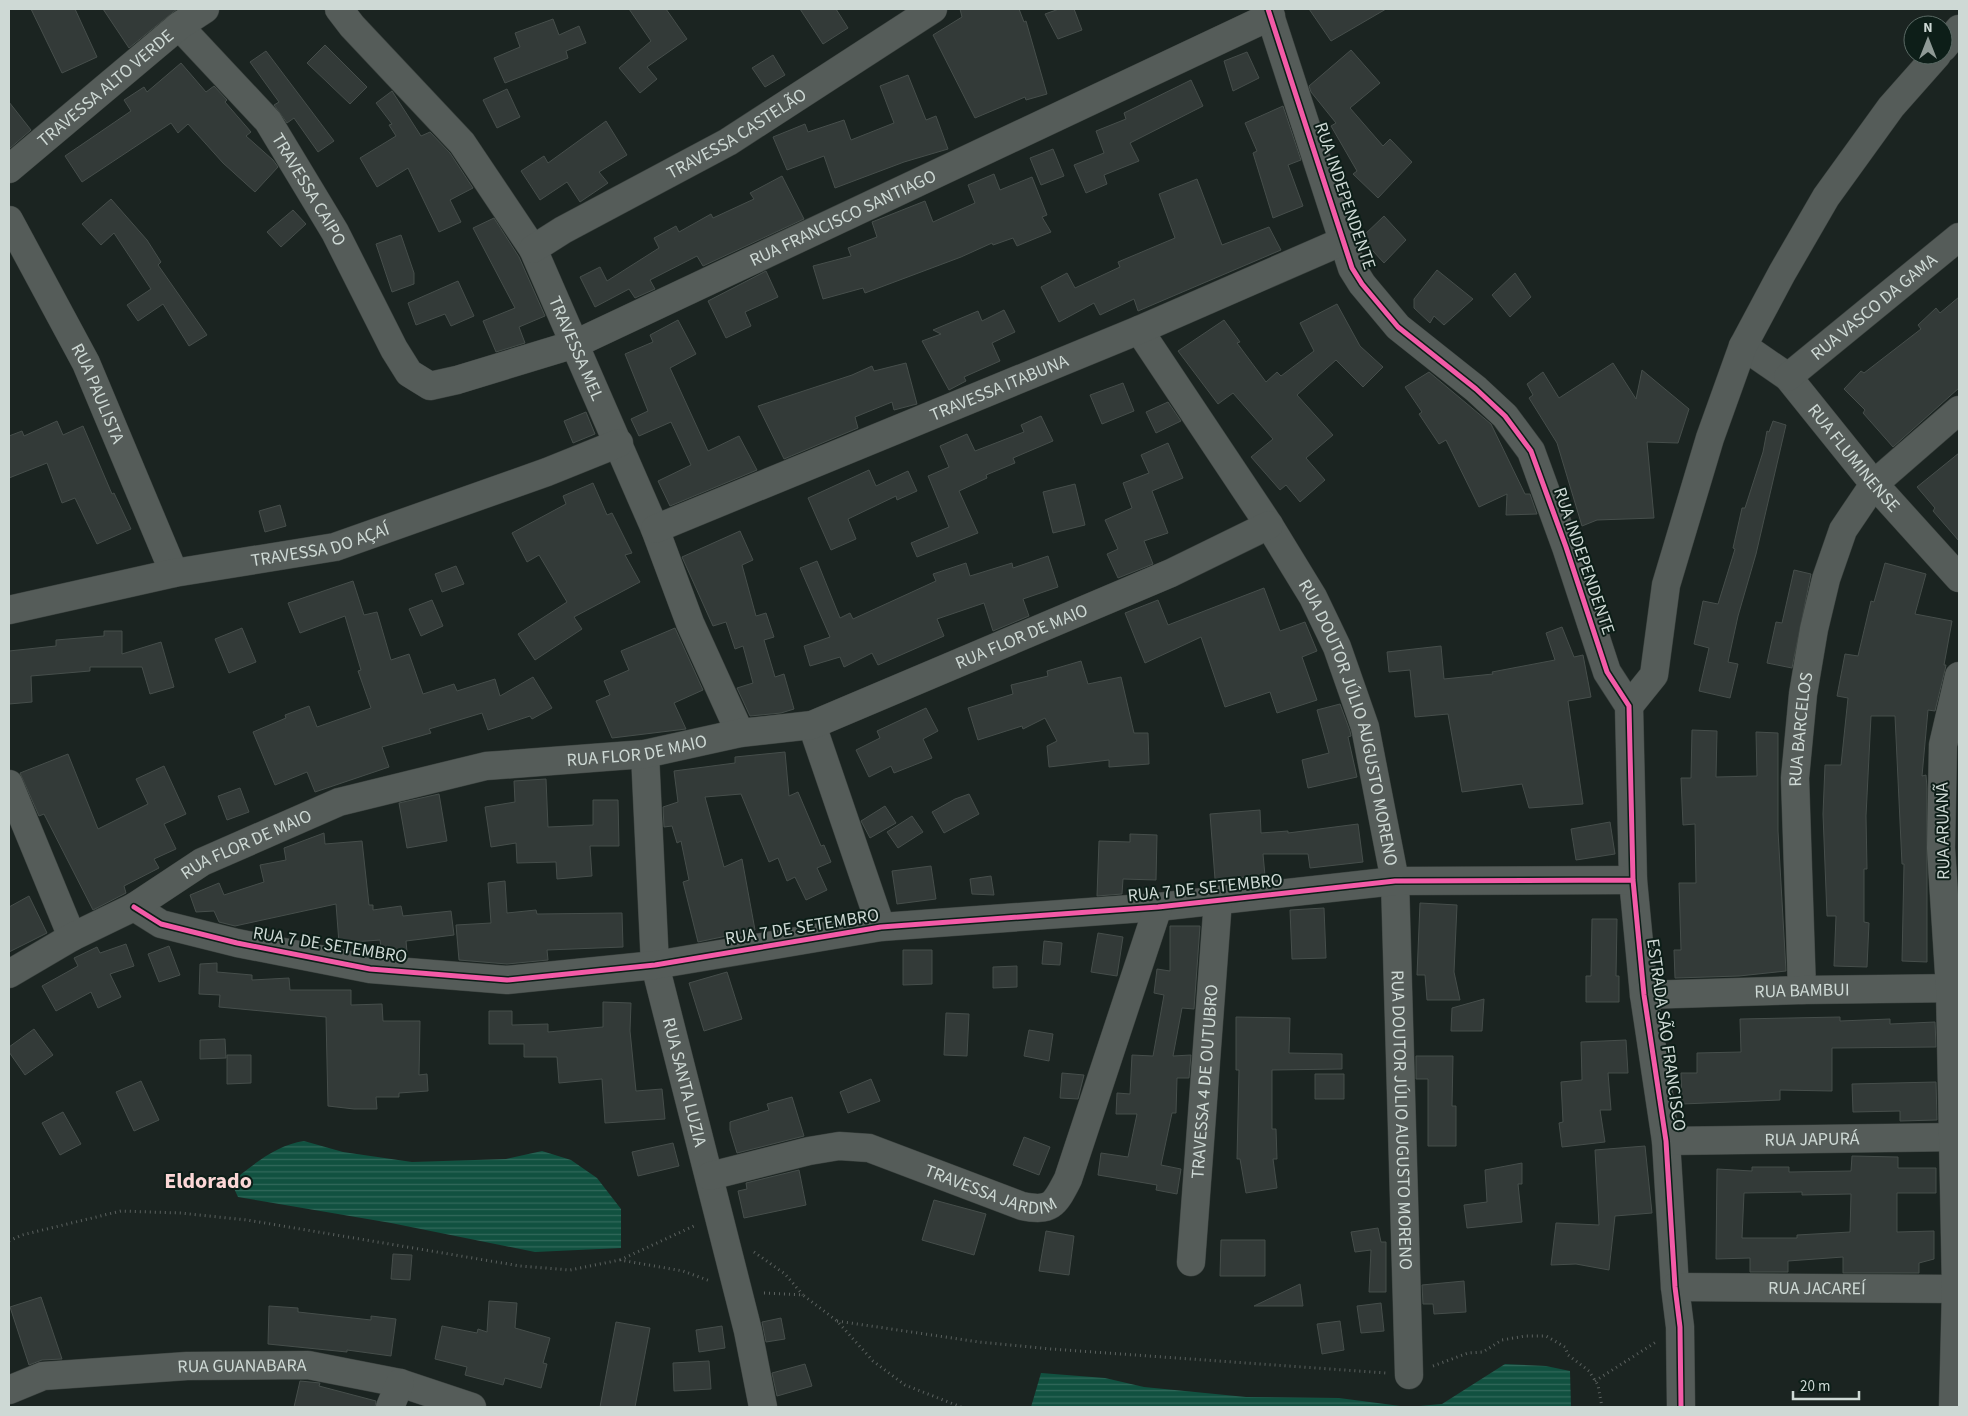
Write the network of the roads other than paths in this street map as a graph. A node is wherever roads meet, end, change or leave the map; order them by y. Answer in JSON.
{"nodes":[{"id":1,"x":205,"y":9,"type":"edge"},
{"id":2,"x":339,"y":9,"type":"edge"},
{"id":3,"x":933,"y":9,"type":"edge"},
{"id":4,"x":1270,"y":12,"type":"edge"},
{"id":5,"x":178,"y":26,"type":"junction"},
{"id":6,"x":1927,"y":65,"type":"edge"},
{"id":7,"x":9,"y":169,"type":"edge"},
{"id":8,"x":9,"y":220,"type":"edge"},
{"id":9,"x":1959,"y":237,"type":"edge"},
{"id":10,"x":1343,"y":241,"type":"junction"},
{"id":11,"x":533,"y":249,"type":"junction"},
{"id":12,"x":1139,"y":330,"type":"junction"},
{"id":13,"x":575,"y":344,"type":"junction"},
{"id":14,"x":1743,"y":346,"type":"junction"},
{"id":15,"x":409,"y":373,"type":"joint"},
{"id":16,"x":1788,"y":377,"type":"junction"},
{"id":17,"x":1959,"y":410,"type":"edge"},
{"id":18,"x":619,"y":443,"type":"junction"},
{"id":19,"x":1874,"y":484,"type":"junction"},
{"id":20,"x":1269,"y":525,"type":"junction"},
{"id":21,"x":655,"y":529,"type":"junction"},
{"id":22,"x":174,"y":572,"type":"junction"},
{"id":23,"x":1959,"y":578,"type":"edge"},
{"id":24,"x":9,"y":610,"type":"edge"},
{"id":25,"x":1959,"y":676,"type":"edge"},
{"id":26,"x":1629,"y":706,"type":"junction"},
{"id":27,"x":812,"y":724,"type":"junction"},
{"id":28,"x":740,"y":733,"type":"junction"},
{"id":29,"x":645,"y":754,"type":"junction"},
{"id":30,"x":9,"y":784,"type":"edge"},
{"id":31,"x":1633,"y":880,"type":"junction"},
{"id":32,"x":1395,"y":881,"type":"junction"},
{"id":33,"x":1218,"y":900,"type":"junction"},
{"id":34,"x":134,"y":908,"type":"junction"},
{"id":35,"x":1158,"y":908,"type":"junction"},
{"id":36,"x":881,"y":927,"type":"junction"},
{"id":37,"x":72,"y":937,"type":"junction"},
{"id":38,"x":655,"y":965,"type":"junction"},
{"id":39,"x":9,"y":974,"type":"edge"},
{"id":40,"x":1954,"y":988,"type":"edge"},
{"id":41,"x":1802,"y":990,"type":"junction"},
{"id":42,"x":1644,"y":995,"type":"junction"},
{"id":43,"x":1956,"y":1138,"type":"edge"},
{"id":44,"x":1666,"y":1141,"type":"junction"},
{"id":45,"x":710,"y":1176,"type":"junction"},
{"id":46,"x":1191,"y":1262,"type":"dead end"},
{"id":47,"x":1675,"y":1287,"type":"junction"},
{"id":48,"x":1958,"y":1289,"type":"edge"},
{"id":49,"x":1410,"y":1375,"type":"road end"},
{"id":50,"x":9,"y":1390,"type":"edge"},
{"id":51,"x":395,"y":1395,"type":"edge"},
{"id":52,"x":472,"y":1407,"type":"edge"},
{"id":53,"x":763,"y":1407,"type":"edge"},
{"id":54,"x":1681,"y":1407,"type":"edge"},
{"id":55,"x":1953,"y":1407,"type":"edge"}],
"edges":[{"from":1,"to":5,"type":"street","name":"TRAVESSA ALTO VERDE"},
{"from":2,"to":11,"type":"street","name":"TRAVESSA MEL"},
{"from":3,"to":11,"type":"street","name":"TRAVESSA CASTELÃO"},
{"from":4,"to":10,"type":"street","name":"RUA INDEPENDENTE"},
{"from":4,"to":13,"type":"street","name":"RUA FRANCISCO SANTIAGO"},
{"from":5,"to":7,"type":"street","name":"TRAVESSA ALTO VERDE"},
{"from":5,"to":15,"type":"street","name":"TRAVESSA CAIPO"},
{"from":6,"to":14,"type":"street"},
{"from":8,"to":22,"type":"street","name":"RUA PAULISTA"},
{"from":9,"to":16,"type":"street","name":"RUA VASCO DA GAMA"},
{"from":10,"to":12,"type":"street","name":"TRAVESSA ITABUNA"},
{"from":10,"to":26,"type":"street","name":"RUA INDEPENDENTE"},
{"from":11,"to":13,"type":"street","name":"TRAVESSA MEL"},
{"from":12,"to":20,"type":"street","name":"RUA DOUTOR JÚLIO AUGUSTO MORENO"},
{"from":12,"to":21,"type":"street","name":"TRAVESSA ITABUNA"},
{"from":13,"to":15,"type":"street","name":"RUA FRANCISCO SANTIAGO"},
{"from":13,"to":18,"type":"street","name":"TRAVESSA MEL"},
{"from":14,"to":16,"type":"street","name":"RUA FLUMINENSE"},
{"from":14,"to":26,"type":"street"},
{"from":16,"to":19,"type":"street","name":"RUA FLUMINENSE"},
{"from":17,"to":19,"type":"street","name":"RUA BARCELOS"},
{"from":18,"to":21,"type":"street","name":"TRAVESSA MEL"},
{"from":18,"to":22,"type":"street","name":"TRAVESSA DO AÇAÍ"},
{"from":19,"to":23,"type":"street","name":"RUA FLUMINENSE"},
{"from":19,"to":41,"type":"street","name":"RUA BARCELOS"},
{"from":20,"to":27,"type":"street","name":"RUA FLOR DE MAIO"},
{"from":20,"to":32,"type":"street","name":"RUA DOUTOR JÚLIO AUGUSTO MORENO"},
{"from":21,"to":28,"type":"street","name":"TRAVESSA MEL"},
{"from":22,"to":24,"type":"street","name":"TRAVESSA DO AÇAÍ"},
{"from":25,"to":40,"type":"street","name":"RUA ARUANÃ"},
{"from":26,"to":31,"type":"street","name":"ESTRADA SÃO FRANCISCO"},
{"from":27,"to":28,"type":"street","name":"RUA FLOR DE MAIO"},
{"from":27,"to":36,"type":"street"},
{"from":28,"to":29,"type":"street","name":"RUA FLOR DE MAIO"},
{"from":29,"to":34,"type":"street","name":"RUA FLOR DE MAIO"},
{"from":29,"to":38,"type":"street","name":"RUA SANTA LUZIA"},
{"from":30,"to":37,"type":"street"},
{"from":31,"to":32,"type":"street","name":"RUA 7 DE SETEMBRO"},
{"from":31,"to":42,"type":"street","name":"ESTRADA SÃO FRANCISCO"},
{"from":32,"to":33,"type":"street","name":"RUA 7 DE SETEMBRO"},
{"from":32,"to":49,"type":"street","name":"RUA DOUTOR JÚLIO AUGUSTO MORENO"},
{"from":33,"to":35,"type":"street","name":"RUA 7 DE SETEMBRO"},
{"from":33,"to":46,"type":"street","name":"TRAVESSA 4 DE OUTUBRO"},
{"from":34,"to":37,"type":"street","name":"RUA FLOR DE MAIO"},
{"from":34,"to":38,"type":"street","name":"RUA 7 DE SETEMBRO"},
{"from":35,"to":36,"type":"street","name":"RUA 7 DE SETEMBRO"},
{"from":35,"to":45,"type":"street","name":"TRAVESSA JARDIM"},
{"from":36,"to":38,"type":"street","name":"RUA 7 DE SETEMBRO"},
{"from":37,"to":39,"type":"street","name":"RUA FLOR DE MAIO"},
{"from":38,"to":45,"type":"street","name":"RUA SANTA LUZIA"},
{"from":40,"to":41,"type":"street","name":"RUA BAMBUI"},
{"from":40,"to":43,"type":"street","name":"RUA ARUANÃ"},
{"from":41,"to":42,"type":"street","name":"RUA BAMBUI"},
{"from":42,"to":44,"type":"street","name":"ESTRADA SÃO FRANCISCO"},
{"from":43,"to":44,"type":"street","name":"RUA JAPURÁ"},
{"from":43,"to":48,"type":"street","name":"RUA ARUANÃ"},
{"from":44,"to":47,"type":"street","name":"ESTRADA SÃO FRANCISCO"},
{"from":45,"to":53,"type":"street","name":"RUA SANTA LUZIA"},
{"from":47,"to":48,"type":"street","name":"RUA JACAREÍ"},
{"from":47,"to":54,"type":"street","name":"ESTRADA SÃO FRANCISCO"},
{"from":48,"to":55,"type":"street","name":"RUA ARUANÃ"},
{"from":50,"to":51,"type":"street","name":"RUA GUANABARA"},
{"from":51,"to":52,"type":"street","name":"RUA GUANABARA"}]}
